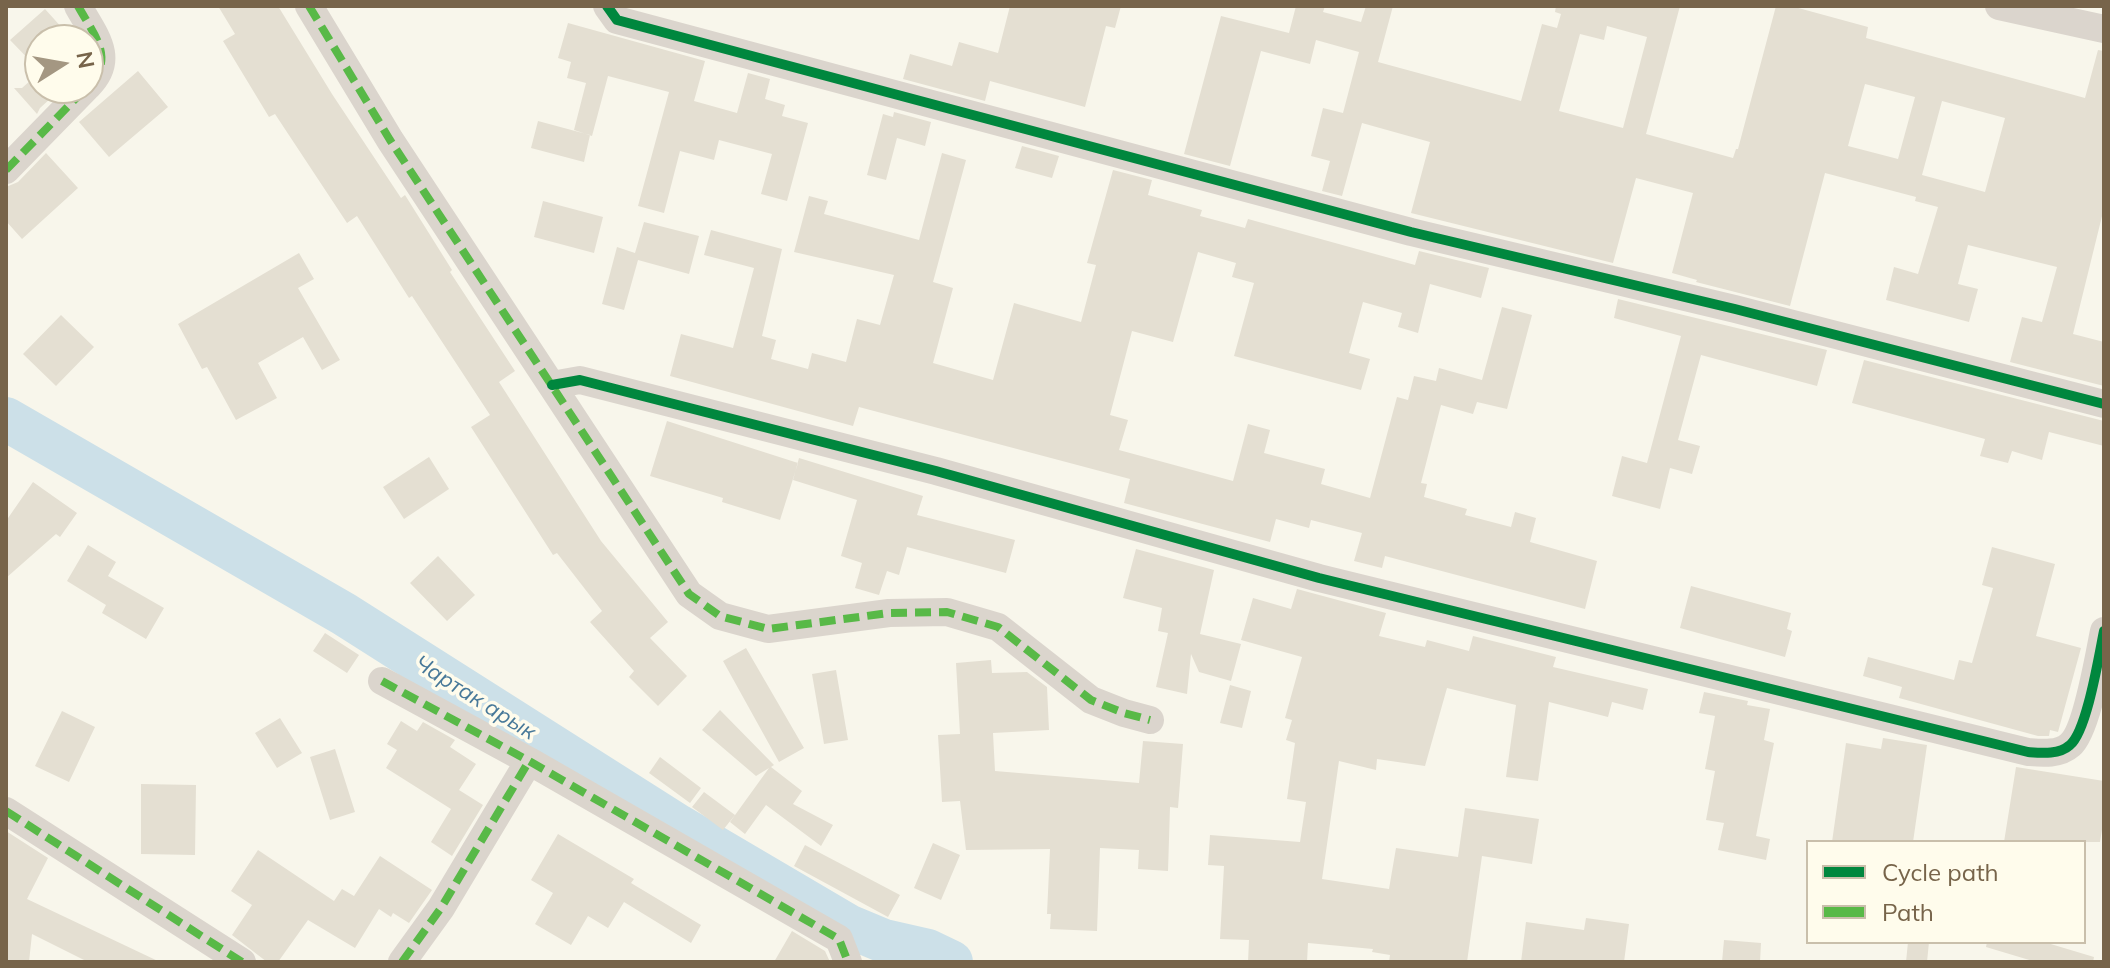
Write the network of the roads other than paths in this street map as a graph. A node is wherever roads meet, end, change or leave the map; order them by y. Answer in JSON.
{"nodes":[{"id":1,"x":78,"y":6,"type":"edge"},
{"id":2,"x":309,"y":6,"type":"edge"},
{"id":3,"x":607,"y":6,"type":"edge"},
{"id":4,"x":1999,"y":6,"type":"edge"},
{"id":5,"x":88,"y":24,"type":"edge"},
{"id":6,"x":2104,"y":29,"type":"edge"},
{"id":7,"x":70,"y":104,"type":"edge"},
{"id":8,"x":6,"y":170,"type":"edge"},
{"id":9,"x":552,"y":385,"type":"junction"},
{"id":10,"x":2104,"y":404,"type":"edge"},
{"id":11,"x":2104,"y":631,"type":"edge"},
{"id":12,"x":382,"y":681,"type":"dead end"},
{"id":13,"x":1150,"y":720,"type":"dead end"},
{"id":14,"x":529,"y":761,"type":"junction"},
{"id":15,"x":6,"y":811,"type":"edge"},
{"id":16,"x":242,"y":962,"type":"edge"},
{"id":17,"x":402,"y":962,"type":"edge"},
{"id":18,"x":848,"y":962,"type":"edge"}],
"edges":[{"from":1,"to":5,"type":"street"},
{"from":2,"to":9,"type":"street"},
{"from":3,"to":10,"type":"street"},
{"from":4,"to":6,"type":"street"},
{"from":7,"to":8,"type":"street"},
{"from":9,"to":11,"type":"street"},
{"from":9,"to":13,"type":"street"},
{"from":12,"to":14,"type":"street"},
{"from":14,"to":17,"type":"street"},
{"from":14,"to":18,"type":"street"},
{"from":15,"to":16,"type":"street"}]}
